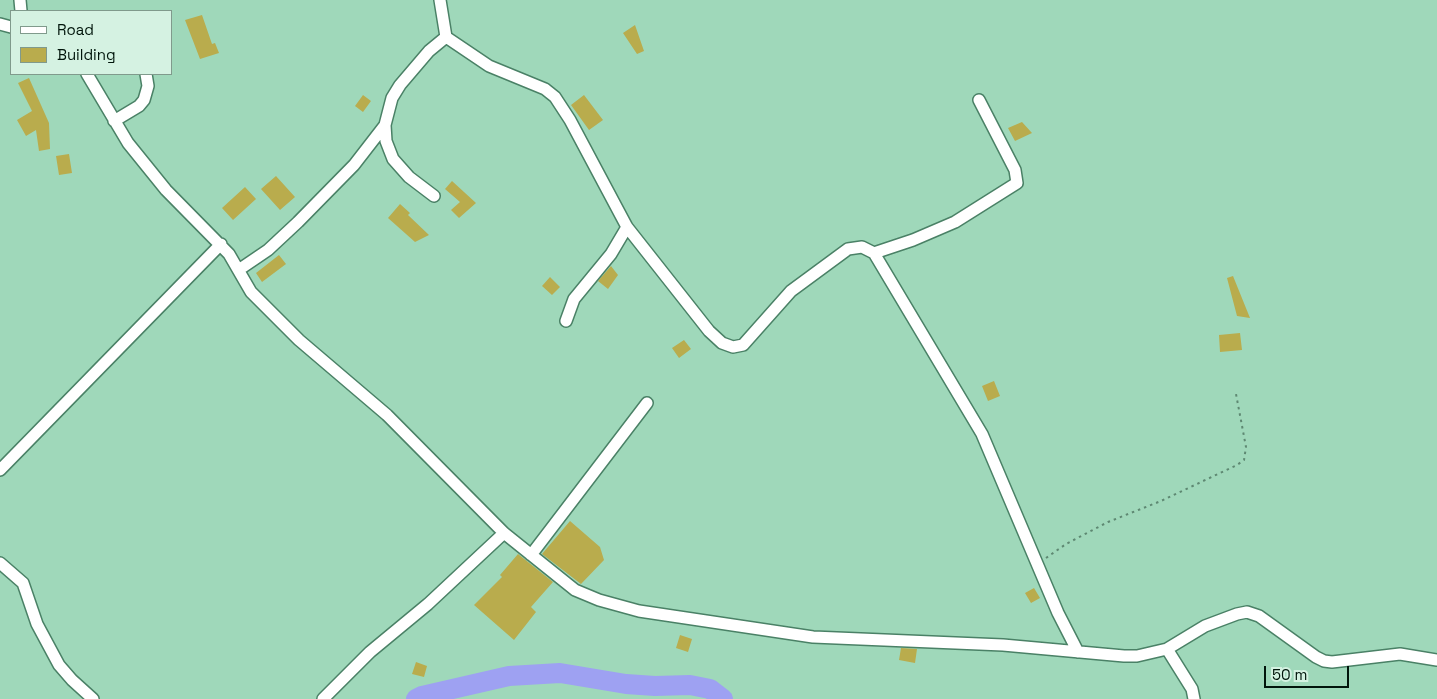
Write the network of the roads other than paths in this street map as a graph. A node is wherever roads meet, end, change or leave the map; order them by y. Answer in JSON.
{"nodes":[{"id":1,"x":440,"y":0,"type":"edge"},
{"id":2,"x":446,"y":37,"type":"junction"},
{"id":3,"x":88,"y":75,"type":"edge"},
{"id":4,"x":146,"y":75,"type":"edge"},
{"id":5,"x":979,"y":100,"type":"dead end"},
{"id":6,"x":114,"y":122,"type":"junction"},
{"id":7,"x":385,"y":125,"type":"junction"},
{"id":8,"x":434,"y":196,"type":"dead end"},
{"id":9,"x":627,"y":227,"type":"junction"},
{"id":10,"x":221,"y":244,"type":"junction"},
{"id":11,"x":874,"y":253,"type":"junction"},
{"id":12,"x":240,"y":269,"type":"junction"},
{"id":13,"x":566,"y":321,"type":"dead end"},
{"id":14,"x":647,"y":404,"type":"dead end"},
{"id":15,"x":0,"y":470,"type":"edge"},
{"id":16,"x":504,"y":533,"type":"junction"},
{"id":17,"x":531,"y":555,"type":"junction"},
{"id":18,"x":0,"y":563,"type":"edge"},
{"id":19,"x":1167,"y":649,"type":"junction"},
{"id":20,"x":1078,"y":652,"type":"junction"},
{"id":21,"x":1437,"y":660,"type":"edge"},
{"id":22,"x":93,"y":699,"type":"edge"},
{"id":23,"x":323,"y":699,"type":"edge"},
{"id":24,"x":1194,"y":699,"type":"edge"}],
"edges":[{"from":1,"to":2,"type":"street"},
{"from":2,"to":7,"type":"street"},
{"from":2,"to":9,"type":"street"},
{"from":3,"to":6,"type":"street"},
{"from":4,"to":6,"type":"street"},
{"from":5,"to":11,"type":"street"},
{"from":6,"to":10,"type":"street"},
{"from":7,"to":8,"type":"street"},
{"from":7,"to":12,"type":"street"},
{"from":9,"to":11,"type":"street"},
{"from":9,"to":13,"type":"street"},
{"from":10,"to":12,"type":"street"},
{"from":10,"to":15,"type":"street"},
{"from":11,"to":20,"type":"street"},
{"from":12,"to":16,"type":"street"},
{"from":14,"to":17,"type":"street"},
{"from":16,"to":17,"type":"street"},
{"from":16,"to":23,"type":"street"},
{"from":17,"to":20,"type":"street"},
{"from":18,"to":22,"type":"street"},
{"from":19,"to":20,"type":"street"},
{"from":19,"to":21,"type":"street"},
{"from":19,"to":24,"type":"street"}]}
